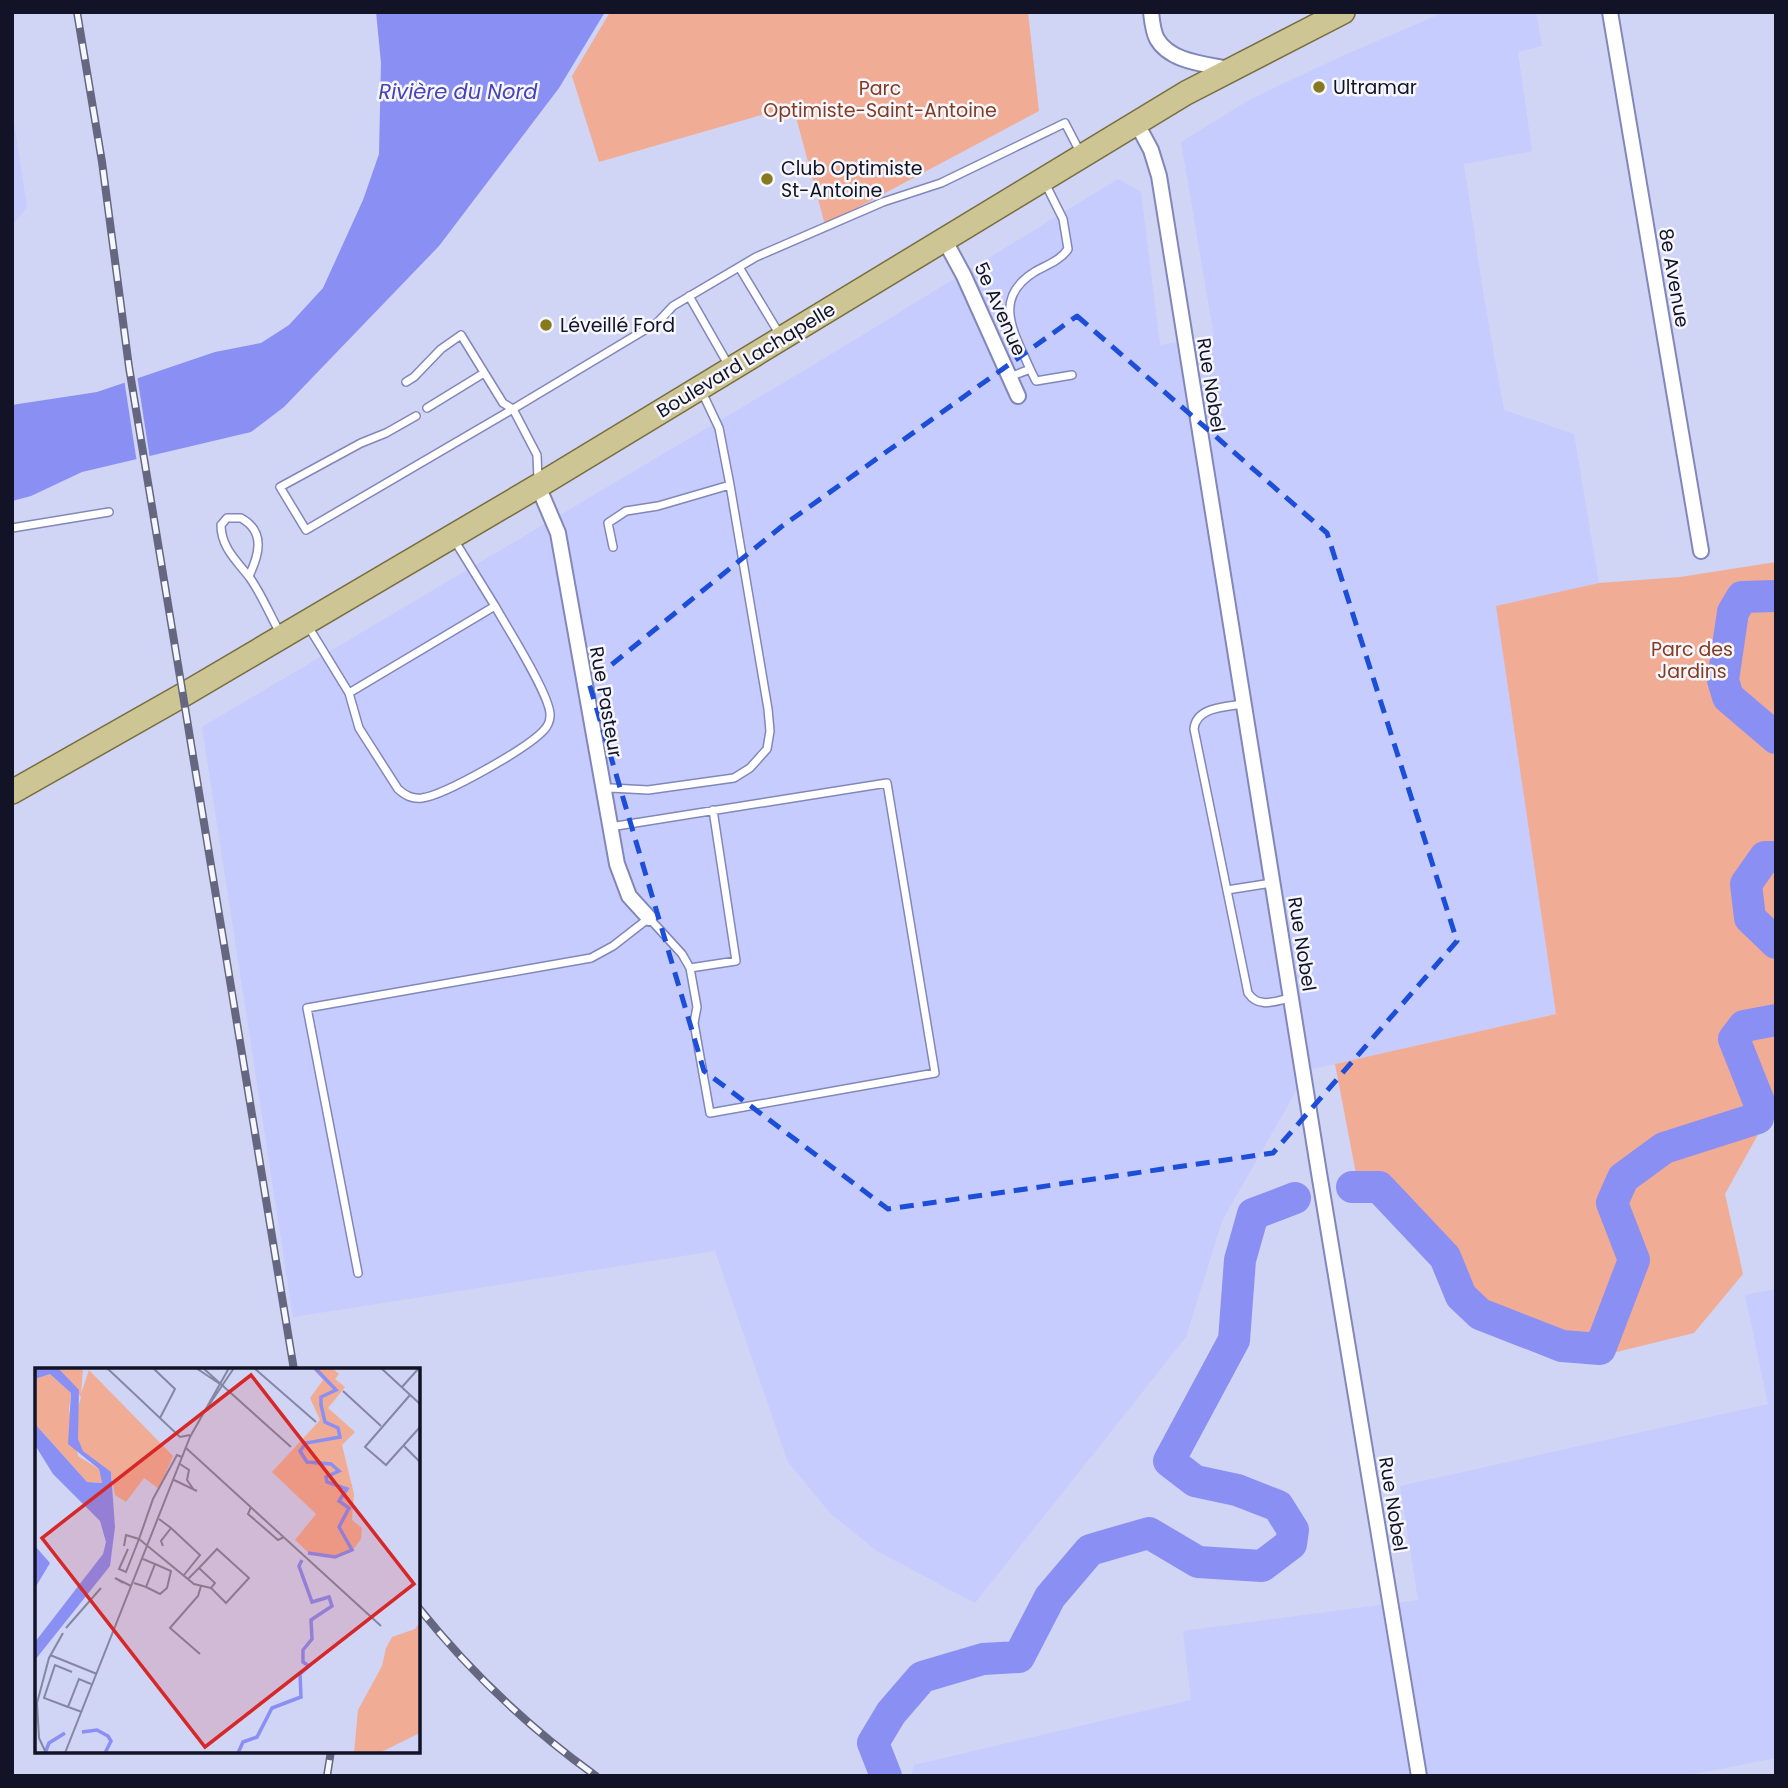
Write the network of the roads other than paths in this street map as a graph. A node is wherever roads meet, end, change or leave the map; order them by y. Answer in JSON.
{"nodes":[{"id":1,"x":1151,"y":12,"type":"edge"},
{"id":2,"x":1343,"y":12,"type":"edge"},
{"id":3,"x":1363,"y":12,"type":"edge"},
{"id":4,"x":1610,"y":12,"type":"edge"},
{"id":5,"x":1310,"y":29,"type":"junction"},
{"id":6,"x":1228,"y":69,"type":"junction"},
{"id":7,"x":1136,"y":122,"type":"junction"},
{"id":8,"x":1082,"y":155,"type":"junction"},
{"id":9,"x":1043,"y":179,"type":"junction"},
{"id":10,"x":944,"y":239,"type":"junction"},
{"id":11,"x":738,"y":267,"type":"junction"},
{"id":12,"x":689,"y":296,"type":"junction"},
{"id":13,"x":782,"y":338,"type":"junction"},
{"id":14,"x":1030,"y":369,"type":"junction"},
{"id":15,"x":731,"y":370,"type":"junction"},
{"id":16,"x":484,"y":373,"type":"junction"},
{"id":17,"x":1072,"y":375,"type":"dead end"},
{"id":18,"x":1009,"y":377,"type":"junction"},
{"id":19,"x":406,"y":382,"type":"dead end"},
{"id":20,"x":700,"y":389,"type":"junction"},
{"id":21,"x":1018,"y":396,"type":"dead end"},
{"id":22,"x":427,"y":408,"type":"dead end"},
{"id":23,"x":513,"y":409,"type":"junction"},
{"id":24,"x":416,"y":416,"type":"dead end"},
{"id":25,"x":730,"y":485,"type":"junction"},
{"id":26,"x":538,"y":486,"type":"junction"},
{"id":27,"x":109,"y":512,"type":"dead end"},
{"id":28,"x":12,"y":528,"type":"edge"},
{"id":29,"x":452,"y":537,"type":"junction"},
{"id":30,"x":613,"y":547,"type":"dead end"},
{"id":31,"x":1701,"y":551,"type":"dead end"},
{"id":32,"x":249,"y":576,"type":"junction"},
{"id":33,"x":495,"y":606,"type":"junction"},
{"id":34,"x":306,"y":623,"type":"junction"},
{"id":35,"x":282,"y":637,"type":"junction"},
{"id":36,"x":349,"y":693,"type":"junction"},
{"id":37,"x":1243,"y":704,"type":"junction"},
{"id":38,"x":602,"y":791,"type":"junction"},
{"id":39,"x":12,"y":792,"type":"edge"},
{"id":40,"x":713,"y":810,"type":"junction"},
{"id":41,"x":610,"y":827,"type":"junction"},
{"id":42,"x":1272,"y":883,"type":"junction"},
{"id":43,"x":1227,"y":890,"type":"junction"},
{"id":44,"x":649,"y":918,"type":"junction"},
{"id":45,"x":690,"y":968,"type":"junction"},
{"id":46,"x":1290,"y":998,"type":"junction"},
{"id":47,"x":358,"y":1273,"type":"dead end"},
{"id":48,"x":1419,"y":1776,"type":"edge"}],
"edges":[{"from":1,"to":6,"type":"street"},
{"from":2,"to":5,"type":"main road","name":"Boulevard Lachapelle"},
{"from":3,"to":5,"type":"main road","name":"Boulevard Lachapelle"},
{"from":4,"to":31,"type":"street","name":"8e Avenue"},
{"from":5,"to":6,"type":"main road","name":"Boulevard Lachapelle"},
{"from":6,"to":7,"type":"main road","name":"Boulevard Lachapelle"},
{"from":7,"to":8,"type":"main road","name":"Boulevard Lachapelle"},
{"from":7,"to":37,"type":"street","name":"Rue Nobel"},
{"from":8,"to":9,"type":"main road","name":"Boulevard Lachapelle"},
{"from":8,"to":11,"type":"lane"},
{"from":9,"to":10,"type":"main road","name":"Boulevard Lachapelle"},
{"from":9,"to":14,"type":"lane"},
{"from":10,"to":13,"type":"main road","name":"Boulevard Lachapelle"},
{"from":10,"to":18,"type":"street","name":"5e Avenue"},
{"from":11,"to":12,"type":"lane"},
{"from":11,"to":13,"type":"lane"},
{"from":12,"to":15,"type":"lane"},
{"from":12,"to":23,"type":"lane"},
{"from":13,"to":15,"type":"main road","name":"Boulevard Lachapelle"},
{"from":14,"to":17,"type":"lane"},
{"from":14,"to":18,"type":"lane"},
{"from":15,"to":20,"type":"main road","name":"Boulevard Lachapelle"},
{"from":16,"to":19,"type":"lane"},
{"from":16,"to":22,"type":"lane"},
{"from":16,"to":23,"type":"lane"},
{"from":18,"to":21,"type":"street","name":"5e Avenue"},
{"from":20,"to":25,"type":"lane"},
{"from":20,"to":26,"type":"main road","name":"Boulevard Lachapelle"},
{"from":23,"to":24,"type":"lane"},
{"from":23,"to":26,"type":"lane"},
{"from":25,"to":30,"type":"lane"},
{"from":25,"to":38,"type":"lane"},
{"from":26,"to":29,"type":"main road","name":"Boulevard Lachapelle"},
{"from":26,"to":38,"type":"street","name":"Rue Pasteur"},
{"from":27,"to":28,"type":"lane"},
{"from":29,"to":33,"type":"lane"},
{"from":29,"to":34,"type":"main road","name":"Boulevard Lachapelle"},
{"from":32,"to":32,"type":"lane"},
{"from":32,"to":35,"type":"lane"},
{"from":33,"to":36,"type":"lane"},
{"from":33,"to":36,"type":"lane"},
{"from":34,"to":35,"type":"main road","name":"Boulevard Lachapelle"},
{"from":34,"to":36,"type":"lane"},
{"from":35,"to":39,"type":"main road","name":"Boulevard Lachapelle"},
{"from":37,"to":42,"type":"street","name":"Rue Nobel"},
{"from":37,"to":43,"type":"lane"},
{"from":38,"to":41,"type":"street","name":"Rue Pasteur"},
{"from":40,"to":41,"type":"lane"},
{"from":40,"to":45,"type":"lane"},
{"from":40,"to":45,"type":"lane"},
{"from":41,"to":44,"type":"street","name":"Rue Pasteur"},
{"from":42,"to":43,"type":"lane"},
{"from":42,"to":46,"type":"street","name":"Rue Nobel"},
{"from":43,"to":46,"type":"lane"},
{"from":44,"to":45,"type":"lane"},
{"from":44,"to":47,"type":"lane"},
{"from":46,"to":48,"type":"street","name":"Rue Nobel"}]}
